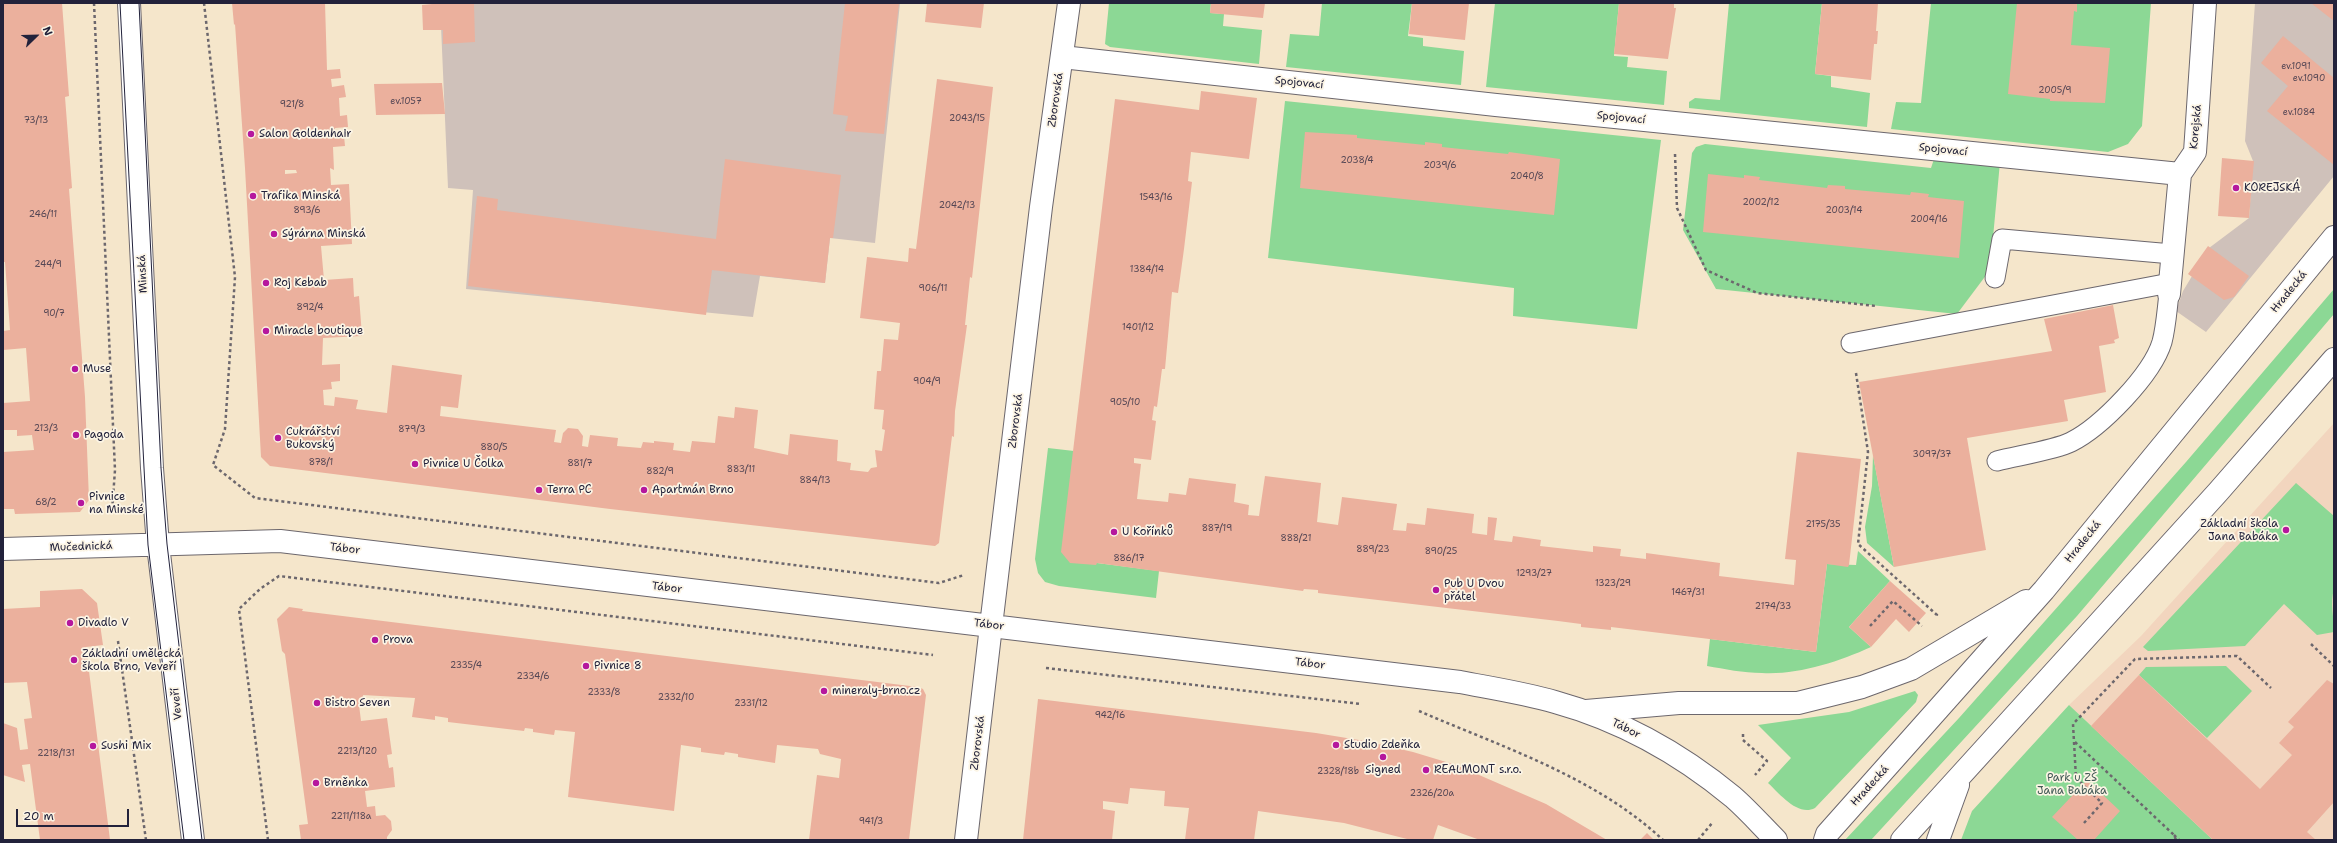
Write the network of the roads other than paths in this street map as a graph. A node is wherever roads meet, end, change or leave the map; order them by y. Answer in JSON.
{"nodes":[{"id":1,"x":129,"y":3,"type":"edge"},
{"id":2,"x":1068,"y":3,"type":"edge"},
{"id":3,"x":2205,"y":3,"type":"edge"},
{"id":4,"x":1062,"y":57,"type":"junction"},
{"id":5,"x":2180,"y":174,"type":"junction"},
{"id":6,"x":2334,"y":237,"type":"edge"},
{"id":7,"x":2172,"y":254,"type":"junction"},
{"id":8,"x":1995,"y":278,"type":"dead end"},
{"id":9,"x":2170,"y":288,"type":"junction"},
{"id":10,"x":1851,"y":343,"type":"road end"},
{"id":11,"x":2334,"y":359,"type":"edge"},
{"id":12,"x":1997,"y":461,"type":"dead end"},
{"id":13,"x":158,"y":545,"type":"junction"},
{"id":14,"x":3,"y":549,"type":"edge"},
{"id":15,"x":2044,"y":590,"type":"junction"},
{"id":16,"x":991,"y":626,"type":"junction"},
{"id":17,"x":1585,"y":711,"type":"junction"},
{"id":18,"x":1961,"y":777,"type":"junction"},
{"id":19,"x":193,"y":840,"type":"edge"},
{"id":20,"x":966,"y":840,"type":"edge"},
{"id":21,"x":1776,"y":840,"type":"edge"},
{"id":22,"x":1825,"y":840,"type":"edge"},
{"id":23,"x":1902,"y":840,"type":"edge"},
{"id":24,"x":1938,"y":840,"type":"edge"}],
"edges":[{"from":1,"to":13,"type":"street","name":"Minská"},
{"from":2,"to":4,"type":"street","name":"Zborovská"},
{"from":3,"to":5,"type":"street","name":"Korejská"},
{"from":4,"to":5,"type":"street","name":"Spojovací"},
{"from":4,"to":16,"type":"street","name":"Zborovská"},
{"from":5,"to":7,"type":"street","name":"Korejská"},
{"from":6,"to":15,"type":"street","name":"Hradecká"},
{"from":7,"to":8,"type":"lane"},
{"from":7,"to":9,"type":"street","name":"Korejská"},
{"from":9,"to":10,"type":"lane"},
{"from":9,"to":12,"type":"lane"},
{"from":11,"to":18,"type":"street"},
{"from":13,"to":14,"type":"street","name":"Mučednická"},
{"from":13,"to":16,"type":"street","name":"Tábor"},
{"from":13,"to":19,"type":"street","name":"Veveří"},
{"from":15,"to":17,"type":"street"},
{"from":15,"to":22,"type":"street","name":"Hradecká"},
{"from":16,"to":17,"type":"street","name":"Tábor"},
{"from":16,"to":20,"type":"street","name":"Zborovská"},
{"from":17,"to":21,"type":"street","name":"Tábor"},
{"from":18,"to":23,"type":"street"},
{"from":18,"to":24,"type":"street"}]}
